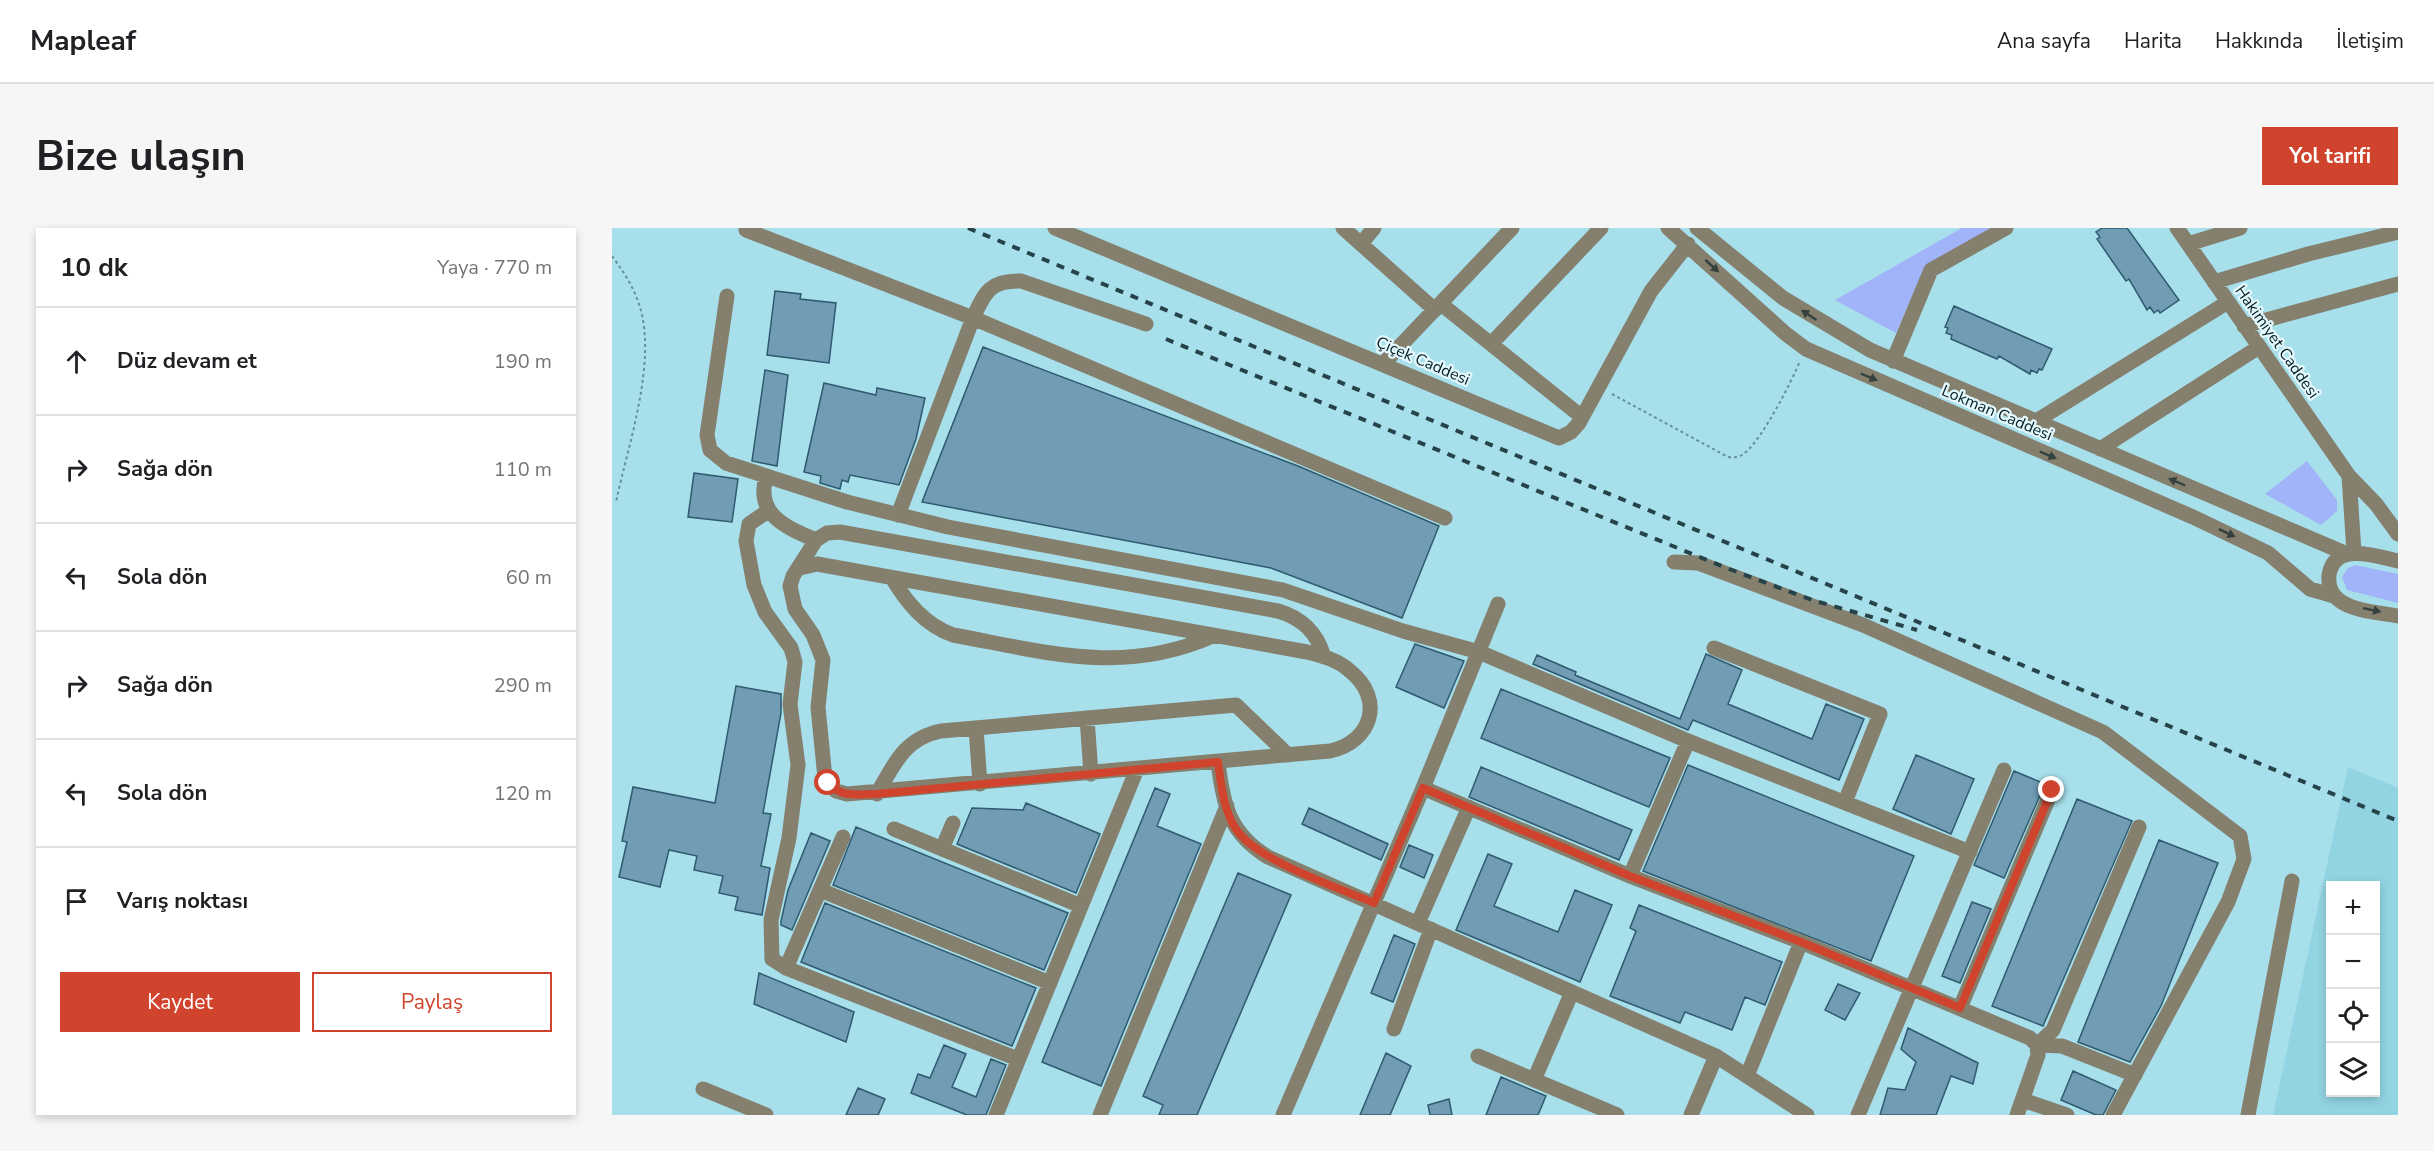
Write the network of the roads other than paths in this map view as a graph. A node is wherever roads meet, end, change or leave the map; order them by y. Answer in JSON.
{"nodes":[{"id":1,"x":1343,"y":228,"type":"edge"},
{"id":2,"x":1374,"y":228,"type":"edge"},
{"id":3,"x":1512,"y":228,"type":"edge"},
{"id":4,"x":1601,"y":228,"type":"edge"},
{"id":5,"x":1668,"y":228,"type":"edge"},
{"id":6,"x":1697,"y":228,"type":"edge"},
{"id":7,"x":2006,"y":228,"type":"edge"},
{"id":8,"x":2177,"y":228,"type":"edge"},
{"id":9,"x":2240,"y":228,"type":"edge"},
{"id":10,"x":1060,"y":229,"type":"edge"},
{"id":11,"x":746,"y":230,"type":"dead end"},
{"id":12,"x":2398,"y":232,"type":"edge"},
{"id":13,"x":1361,"y":244,"type":"junction"},
{"id":14,"x":1688,"y":244,"type":"junction"},
{"id":15,"x":2188,"y":244,"type":"junction"},
{"id":16,"x":2214,"y":282,"type":"junction"},
{"id":17,"x":2398,"y":284,"type":"edge"},
{"id":18,"x":727,"y":296,"type":"dead end"},
{"id":19,"x":2228,"y":302,"type":"junction"},
{"id":20,"x":1438,"y":307,"type":"junction"},
{"id":21,"x":973,"y":318,"type":"junction"},
{"id":22,"x":1146,"y":324,"type":"dead end"},
{"id":23,"x":2244,"y":326,"type":"junction"},
{"id":24,"x":1491,"y":344,"type":"junction"},
{"id":25,"x":2259,"y":347,"type":"junction"},
{"id":26,"x":1893,"y":361,"type":"junction"},
{"id":27,"x":1383,"y":364,"type":"junction"},
{"id":28,"x":1582,"y":417,"type":"junction"},
{"id":29,"x":2036,"y":421,"type":"junction"},
{"id":30,"x":2100,"y":449,"type":"junction"},
{"id":31,"x":2349,"y":476,"type":"junction"},
{"id":32,"x":766,"y":477,"type":"junction"},
{"id":33,"x":768,"y":511,"type":"junction"},
{"id":34,"x":898,"y":516,"type":"junction"},
{"id":35,"x":1445,"y":518,"type":"dead end"},
{"id":36,"x":2398,"y":534,"type":"edge"},
{"id":37,"x":816,"y":540,"type":"junction"},
{"id":38,"x":2350,"y":553,"type":"junction"},
{"id":39,"x":2398,"y":561,"type":"edge"},
{"id":40,"x":1674,"y":562,"type":"dead end"},
{"id":41,"x":800,"y":568,"type":"junction"},
{"id":42,"x":892,"y":578,"type":"junction"},
{"id":43,"x":2334,"y":596,"type":"junction"},
{"id":44,"x":1498,"y":604,"type":"dead end"},
{"id":45,"x":2398,"y":616,"type":"edge"},
{"id":46,"x":1213,"y":636,"type":"junction"},
{"id":47,"x":1714,"y":648,"type":"dead end"},
{"id":48,"x":1479,"y":652,"type":"junction"},
{"id":49,"x":1324,"y":657,"type":"junction"},
{"id":50,"x":1087,"y":718,"type":"junction"},
{"id":51,"x":976,"y":728,"type":"junction"},
{"id":52,"x":1688,"y":741,"type":"junction"},
{"id":53,"x":1288,"y":755,"type":"junction"},
{"id":54,"x":1218,"y":762,"type":"junction"},
{"id":55,"x":1137,"y":769,"type":"junction"},
{"id":56,"x":2004,"y":770,"type":"dead end"},
{"id":57,"x":1092,"y":774,"type":"junction"},
{"id":58,"x":980,"y":784,"type":"junction"},
{"id":59,"x":1423,"y":788,"type":"junction"},
{"id":60,"x":2052,"y":790,"type":"dead end"},
{"id":61,"x":876,"y":794,"type":"junction"},
{"id":62,"x":1845,"y":802,"type":"junction"},
{"id":63,"x":1227,"y":806,"type":"junction"},
{"id":64,"x":1469,"y":807,"type":"junction"},
{"id":65,"x":953,"y":823,"type":"dead end"},
{"id":66,"x":2139,"y":826,"type":"dead end"},
{"id":67,"x":894,"y":829,"type":"dead end"},
{"id":68,"x":843,"y":837,"type":"dead end"},
{"id":69,"x":942,"y":849,"type":"junction"},
{"id":70,"x":1970,"y":852,"type":"junction"},
{"id":71,"x":1630,"y":876,"type":"junction"},
{"id":72,"x":2292,"y":880,"type":"dead end"},
{"id":73,"x":820,"y":890,"type":"junction"},
{"id":74,"x":1374,"y":903,"type":"junction"},
{"id":75,"x":1081,"y":906,"type":"junction"},
{"id":76,"x":1424,"y":926,"type":"junction"},
{"id":77,"x":1801,"y":942,"type":"junction"},
{"id":78,"x":786,"y":968,"type":"junction"},
{"id":79,"x":1050,"y":983,"type":"junction"},
{"id":80,"x":1912,"y":988,"type":"junction"},
{"id":81,"x":1572,"y":992,"type":"junction"},
{"id":82,"x":1960,"y":1008,"type":"junction"},
{"id":83,"x":1394,"y":1029,"type":"dead end"},
{"id":84,"x":2037,"y":1045,"type":"junction"},
{"id":85,"x":1478,"y":1056,"type":"dead end"},
{"id":86,"x":1716,"y":1056,"type":"junction"},
{"id":87,"x":1018,"y":1059,"type":"junction"},
{"id":88,"x":2135,"y":1075,"type":"junction"},
{"id":89,"x":1747,"y":1076,"type":"junction"},
{"id":90,"x":1534,"y":1080,"type":"junction"},
{"id":91,"x":704,"y":1089,"type":"dead end"},
{"id":92,"x":2023,"y":1100,"type":"junction"},
{"id":93,"x":766,"y":1115,"type":"edge"},
{"id":94,"x":996,"y":1115,"type":"edge"},
{"id":95,"x":1100,"y":1115,"type":"edge"},
{"id":96,"x":1283,"y":1115,"type":"edge"},
{"id":97,"x":1617,"y":1115,"type":"edge"},
{"id":98,"x":1691,"y":1115,"type":"edge"},
{"id":99,"x":1807,"y":1115,"type":"edge"},
{"id":100,"x":1858,"y":1115,"type":"edge"},
{"id":101,"x":2017,"y":1115,"type":"edge"},
{"id":102,"x":2067,"y":1115,"type":"edge"},
{"id":103,"x":2113,"y":1115,"type":"edge"},
{"id":104,"x":2248,"y":1115,"type":"edge"}],
"edges":[{"from":1,"to":13,"type":"street"},
{"from":2,"to":13,"type":"street"},
{"from":3,"to":20,"type":"street"},
{"from":4,"to":24,"type":"street"},
{"from":5,"to":14,"type":"street","name":"Lokman Caddesi"},
{"from":26,"to":6,"type":"street","name":"Lokman Caddesi","one_way":true},
{"from":7,"to":26,"type":"street"},
{"from":8,"to":15,"type":"street","name":"Hakimiyet Caddesi"},
{"from":9,"to":15,"type":"street"},
{"from":10,"to":27,"type":"street","name":"Çiçek Caddesi"},
{"from":11,"to":21,"type":"street"},
{"from":12,"to":16,"type":"street"},
{"from":13,"to":20,"type":"street"},
{"from":14,"to":28,"type":"street","name":"Çiçek Caddesi"},
{"from":14,"to":43,"type":"street","name":"Lokman Caddesi","one_way":true},
{"from":15,"to":16,"type":"street","name":"Hakimiyet Caddesi"},
{"from":16,"to":19,"type":"street","name":"Hakimiyet Caddesi"},
{"from":17,"to":23,"type":"street"},
{"from":18,"to":32,"type":"street"},
{"from":19,"to":23,"type":"street","name":"Hakimiyet Caddesi"},
{"from":19,"to":29,"type":"street"},
{"from":20,"to":24,"type":"street"},
{"from":20,"to":27,"type":"street"},
{"from":21,"to":22,"type":"street"},
{"from":21,"to":34,"type":"street"},
{"from":21,"to":35,"type":"street"},
{"from":23,"to":25,"type":"street","name":"Hakimiyet Caddesi"},
{"from":24,"to":28,"type":"street"},
{"from":25,"to":30,"type":"street"},
{"from":25,"to":31,"type":"street","name":"Hakimiyet Caddesi"},
{"from":26,"to":29,"type":"street","name":"Lokman Caddesi"},
{"from":27,"to":28,"type":"street","name":"Çiçek Caddesi"},
{"from":29,"to":30,"type":"street","name":"Lokman Caddesi"},
{"from":38,"to":30,"type":"street","name":"Lokman Caddesi","one_way":true},
{"from":31,"to":36,"type":"street","name":"Hakimiyet Caddesi"},
{"from":31,"to":38,"type":"street"},
{"from":32,"to":33,"type":"street"},
{"from":32,"to":34,"type":"street"},
{"from":33,"to":37,"type":"street"},
{"from":33,"to":78,"type":"street"},
{"from":34,"to":48,"type":"street"},
{"from":37,"to":41,"type":"street"},
{"from":37,"to":49,"type":"street"},
{"from":38,"to":39,"type":"street","name":"Lokman Caddesi"},
{"from":38,"to":43,"type":"street"},
{"from":40,"to":88,"type":"street"},
{"from":41,"to":42,"type":"street"},
{"from":41,"to":61,"type":"street"},
{"from":42,"to":46,"type":"street"},
{"from":42,"to":46,"type":"street"},
{"from":43,"to":45,"type":"street","name":"Lokman Caddesi","one_way":true},
{"from":44,"to":48,"type":"street"},
{"from":46,"to":49,"type":"street"},
{"from":47,"to":62,"type":"street"},
{"from":48,"to":52,"type":"street"},
{"from":48,"to":59,"type":"street"},
{"from":49,"to":53,"type":"street"},
{"from":50,"to":51,"type":"street"},
{"from":50,"to":53,"type":"street"},
{"from":50,"to":57,"type":"street"},
{"from":51,"to":58,"type":"street"},
{"from":51,"to":61,"type":"street"},
{"from":52,"to":62,"type":"street"},
{"from":52,"to":71,"type":"street"},
{"from":53,"to":54,"type":"street"},
{"from":54,"to":55,"type":"street"},
{"from":54,"to":63,"type":"street"},
{"from":55,"to":57,"type":"street"},
{"from":55,"to":75,"type":"street"},
{"from":56,"to":70,"type":"street"},
{"from":57,"to":58,"type":"street"},
{"from":58,"to":61,"type":"street"},
{"from":59,"to":64,"type":"street"},
{"from":59,"to":74,"type":"street"},
{"from":60,"to":82,"type":"street"},
{"from":62,"to":70,"type":"street"},
{"from":63,"to":74,"type":"street"},
{"from":63,"to":95,"type":"street"},
{"from":64,"to":71,"type":"street"},
{"from":64,"to":76,"type":"street"},
{"from":65,"to":69,"type":"street"},
{"from":66,"to":84,"type":"street"},
{"from":67,"to":69,"type":"street"},
{"from":68,"to":73,"type":"street"},
{"from":69,"to":75,"type":"street"},
{"from":70,"to":80,"type":"street"},
{"from":71,"to":77,"type":"street"},
{"from":72,"to":104,"type":"street"},
{"from":73,"to":78,"type":"street"},
{"from":73,"to":79,"type":"street"},
{"from":74,"to":76,"type":"street"},
{"from":74,"to":96,"type":"street"},
{"from":75,"to":79,"type":"street"},
{"from":76,"to":81,"type":"street"},
{"from":76,"to":83,"type":"street"},
{"from":77,"to":80,"type":"street"},
{"from":77,"to":89,"type":"street"},
{"from":78,"to":87,"type":"street"},
{"from":79,"to":87,"type":"street"},
{"from":80,"to":82,"type":"street"},
{"from":80,"to":100,"type":"street"},
{"from":81,"to":86,"type":"street"},
{"from":81,"to":90,"type":"street"},
{"from":82,"to":84,"type":"street"},
{"from":84,"to":88,"type":"street"},
{"from":84,"to":92,"type":"street"},
{"from":85,"to":90,"type":"street"},
{"from":86,"to":89,"type":"street"},
{"from":86,"to":98,"type":"street"},
{"from":87,"to":94,"type":"street"},
{"from":88,"to":103,"type":"street"},
{"from":89,"to":99,"type":"street"},
{"from":90,"to":97,"type":"street"},
{"from":91,"to":93,"type":"street"},
{"from":92,"to":101,"type":"street"},
{"from":92,"to":102,"type":"street"}]}
